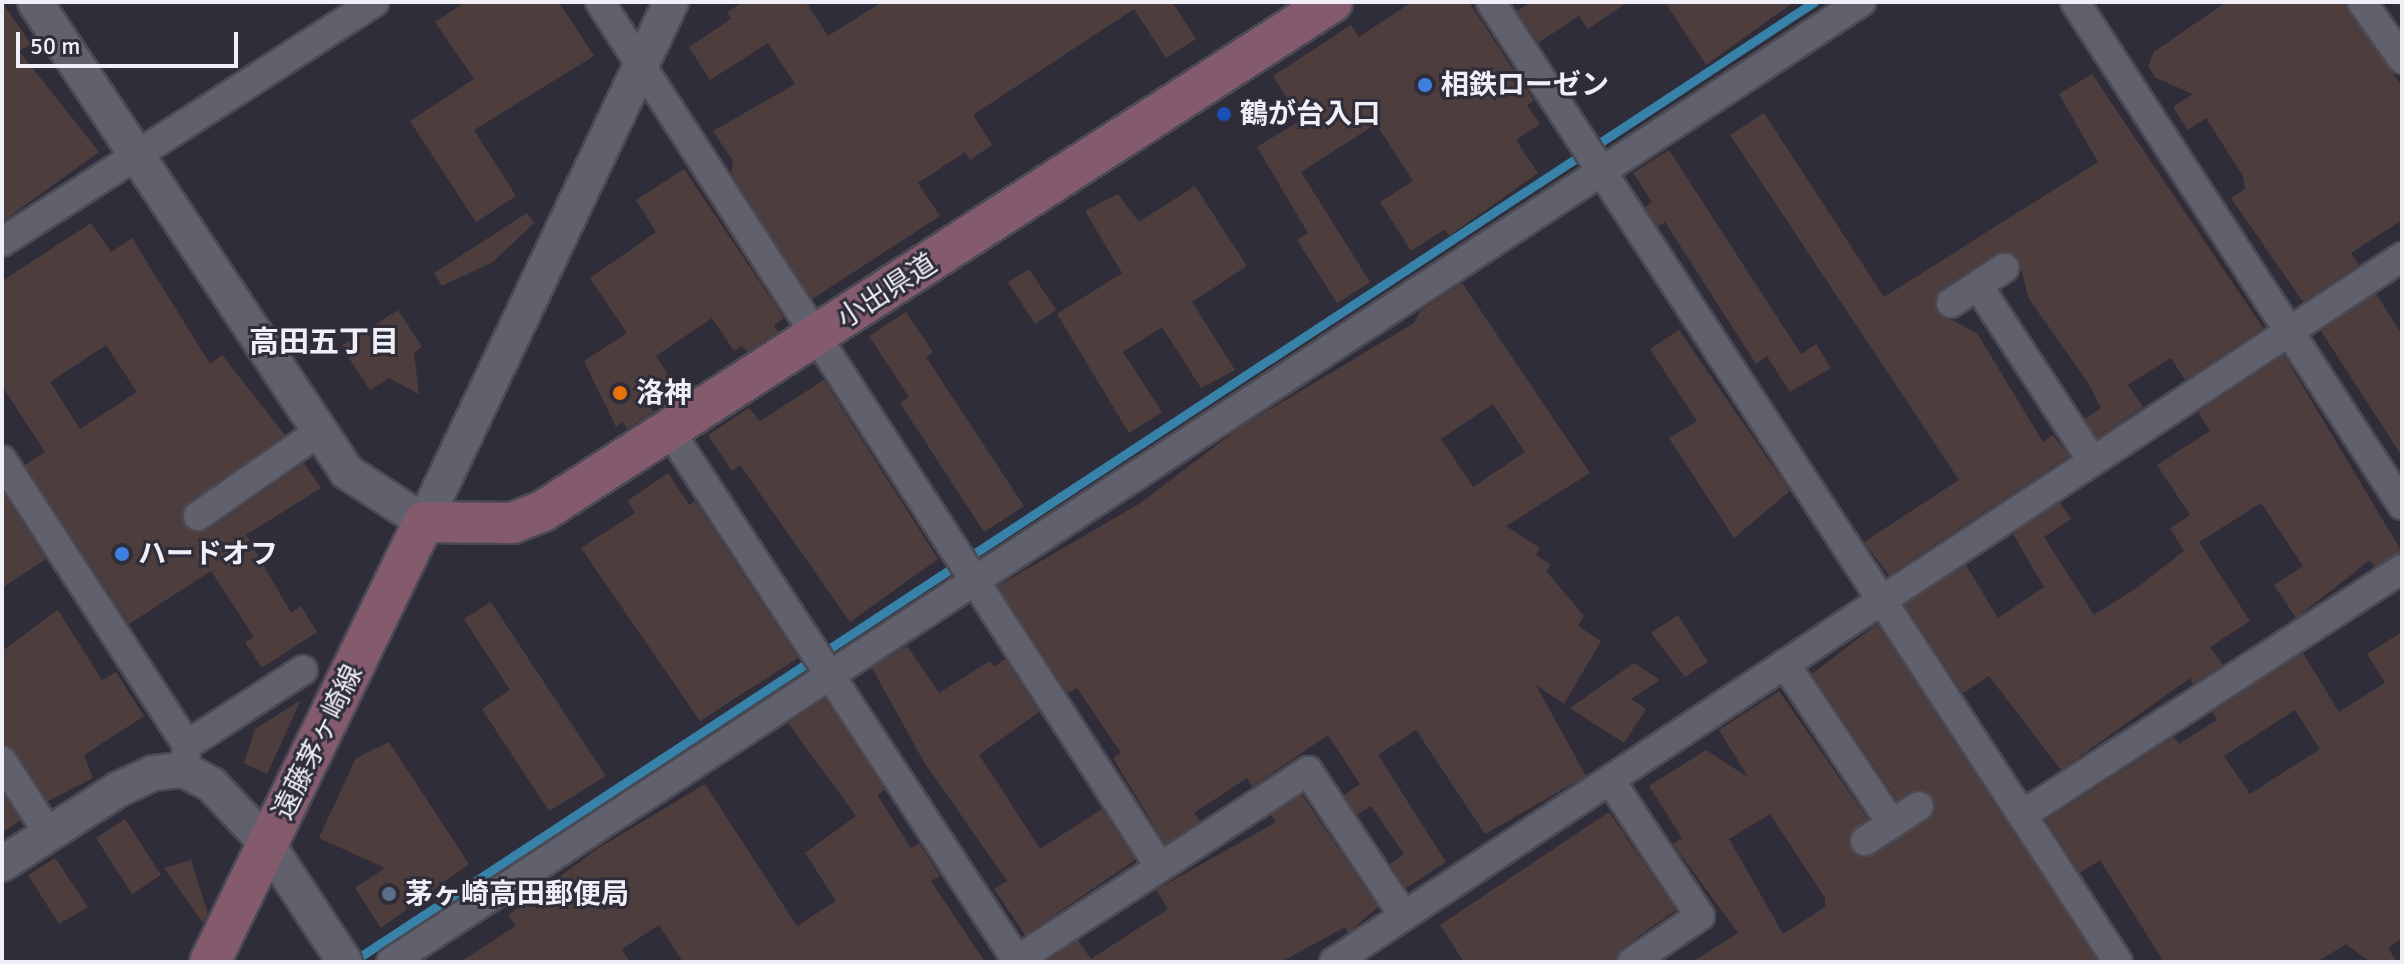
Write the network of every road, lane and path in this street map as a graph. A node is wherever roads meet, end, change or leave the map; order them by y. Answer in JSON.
{"nodes":[{"id":1,"x":35,"y":2,"type":"edge"},
{"id":2,"x":374,"y":2,"type":"edge"},
{"id":3,"x":600,"y":2,"type":"edge"},
{"id":4,"x":671,"y":2,"type":"edge"},
{"id":5,"x":1332,"y":2,"type":"edge"},
{"id":6,"x":1491,"y":2,"type":"edge"},
{"id":7,"x":1861,"y":2,"type":"edge"},
{"id":8,"x":2075,"y":2,"type":"edge"},
{"id":9,"x":2362,"y":2,"type":"edge"},
{"id":10,"x":2402,"y":59,"type":"edge"},
{"id":11,"x":641,"y":66,"type":"junction"},
{"id":12,"x":137,"y":155,"type":"junction"},
{"id":13,"x":1596,"y":162,"type":"junction"},
{"id":14,"x":2,"y":242,"type":"edge"},
{"id":15,"x":2402,"y":257,"type":"edge"},
{"id":16,"x":2004,"y":268,"type":"dead end"},
{"id":17,"x":1978,"y":286,"type":"junction"},
{"id":18,"x":1951,"y":303,"type":"dead end"},
{"id":19,"x":2289,"y":331,"type":"junction"},
{"id":20,"x":816,"y":336,"type":"junction"},
{"id":21,"x":669,"y":430,"type":"junction"},
{"id":22,"x":319,"y":432,"type":"junction"},
{"id":23,"x":2091,"y":459,"type":"junction"},
{"id":24,"x":2,"y":460,"type":"edge"},
{"id":25,"x":2402,"y":505,"type":"edge"},
{"id":26,"x":198,"y":516,"type":"dead end"},
{"id":27,"x":424,"y":522,"type":"junction"},
{"id":28,"x":971,"y":569,"type":"junction"},
{"id":29,"x":2402,"y":569,"type":"edge"},
{"id":30,"x":1879,"y":598,"type":"junction"},
{"id":31,"x":1785,"y":664,"type":"junction"},
{"id":32,"x":823,"y":665,"type":"junction"},
{"id":33,"x":303,"y":670,"type":"dead end"},
{"id":34,"x":185,"y":758,"type":"junction"},
{"id":35,"x":2,"y":761,"type":"edge"},
{"id":36,"x":1610,"y":780,"type":"junction"},
{"id":37,"x":1919,"y":806,"type":"dead end"},
{"id":38,"x":2022,"y":815,"type":"junction"},
{"id":39,"x":1892,"y":824,"type":"junction"},
{"id":40,"x":49,"y":834,"type":"junction"},
{"id":41,"x":1865,"y":841,"type":"dead end"},
{"id":42,"x":268,"y":845,"type":"junction"},
{"id":43,"x":2,"y":864,"type":"edge"},
{"id":44,"x":1160,"y":867,"type":"junction"},
{"id":45,"x":1404,"y":916,"type":"junction"},
{"id":46,"x":343,"y":958,"type":"edge"},
{"id":47,"x":1340,"y":960,"type":"edge"},
{"id":48,"x":1016,"y":961,"type":"edge"},
{"id":49,"x":210,"y":962,"type":"edge"},
{"id":50,"x":391,"y":962,"type":"edge"},
{"id":51,"x":1632,"y":962,"type":"edge"},
{"id":52,"x":2118,"y":962,"type":"edge"}],
"edges":[{"from":1,"to":12,"type":"street"},
{"from":2,"to":12,"type":"street"},
{"from":3,"to":11,"type":"street"},
{"from":4,"to":11,"type":"street"},
{"from":5,"to":20,"type":"main road","name":"小出県道"},
{"from":6,"to":13,"type":"street"},
{"from":7,"to":13,"type":"street"},
{"from":8,"to":19,"type":"street"},
{"from":9,"to":10,"type":"street"},
{"from":11,"to":20,"type":"street"},
{"from":11,"to":27,"type":"street"},
{"from":12,"to":14,"type":"street"},
{"from":12,"to":22,"type":"street"},
{"from":13,"to":28,"type":"street"},
{"from":13,"to":30,"type":"street"},
{"from":15,"to":19,"type":"street"},
{"from":16,"to":17,"type":"street"},
{"from":17,"to":18,"type":"street"},
{"from":17,"to":23,"type":"street"},
{"from":19,"to":23,"type":"street"},
{"from":19,"to":25,"type":"street"},
{"from":20,"to":21,"type":"main road","name":"小出県道"},
{"from":20,"to":28,"type":"street"},
{"from":21,"to":27,"type":"main road","name":"小出県道"},
{"from":21,"to":32,"type":"street"},
{"from":22,"to":26,"type":"street"},
{"from":22,"to":27,"type":"street"},
{"from":23,"to":30,"type":"street"},
{"from":24,"to":34,"type":"street"},
{"from":27,"to":42,"type":"main road","name":"遠藤茅ヶ崎線"},
{"from":28,"to":32,"type":"street"},
{"from":28,"to":44,"type":"street"},
{"from":29,"to":38,"type":"street"},
{"from":30,"to":31,"type":"street"},
{"from":30,"to":38,"type":"street"},
{"from":31,"to":36,"type":"street"},
{"from":31,"to":39,"type":"street"},
{"from":32,"to":48,"type":"street"},
{"from":32,"to":50,"type":"street"},
{"from":33,"to":34,"type":"street"},
{"from":34,"to":40,"type":"street"},
{"from":34,"to":42,"type":"street"},
{"from":35,"to":40,"type":"street"},
{"from":36,"to":45,"type":"street"},
{"from":36,"to":51,"type":"street"},
{"from":37,"to":39,"type":"street"},
{"from":38,"to":52,"type":"street"},
{"from":39,"to":41,"type":"street"},
{"from":40,"to":43,"type":"street"},
{"from":42,"to":46,"type":"street"},
{"from":42,"to":49,"type":"main road","name":"遠藤茅ヶ崎線"},
{"from":44,"to":45,"type":"street"},
{"from":44,"to":48,"type":"street"},
{"from":45,"to":47,"type":"street"}]}
